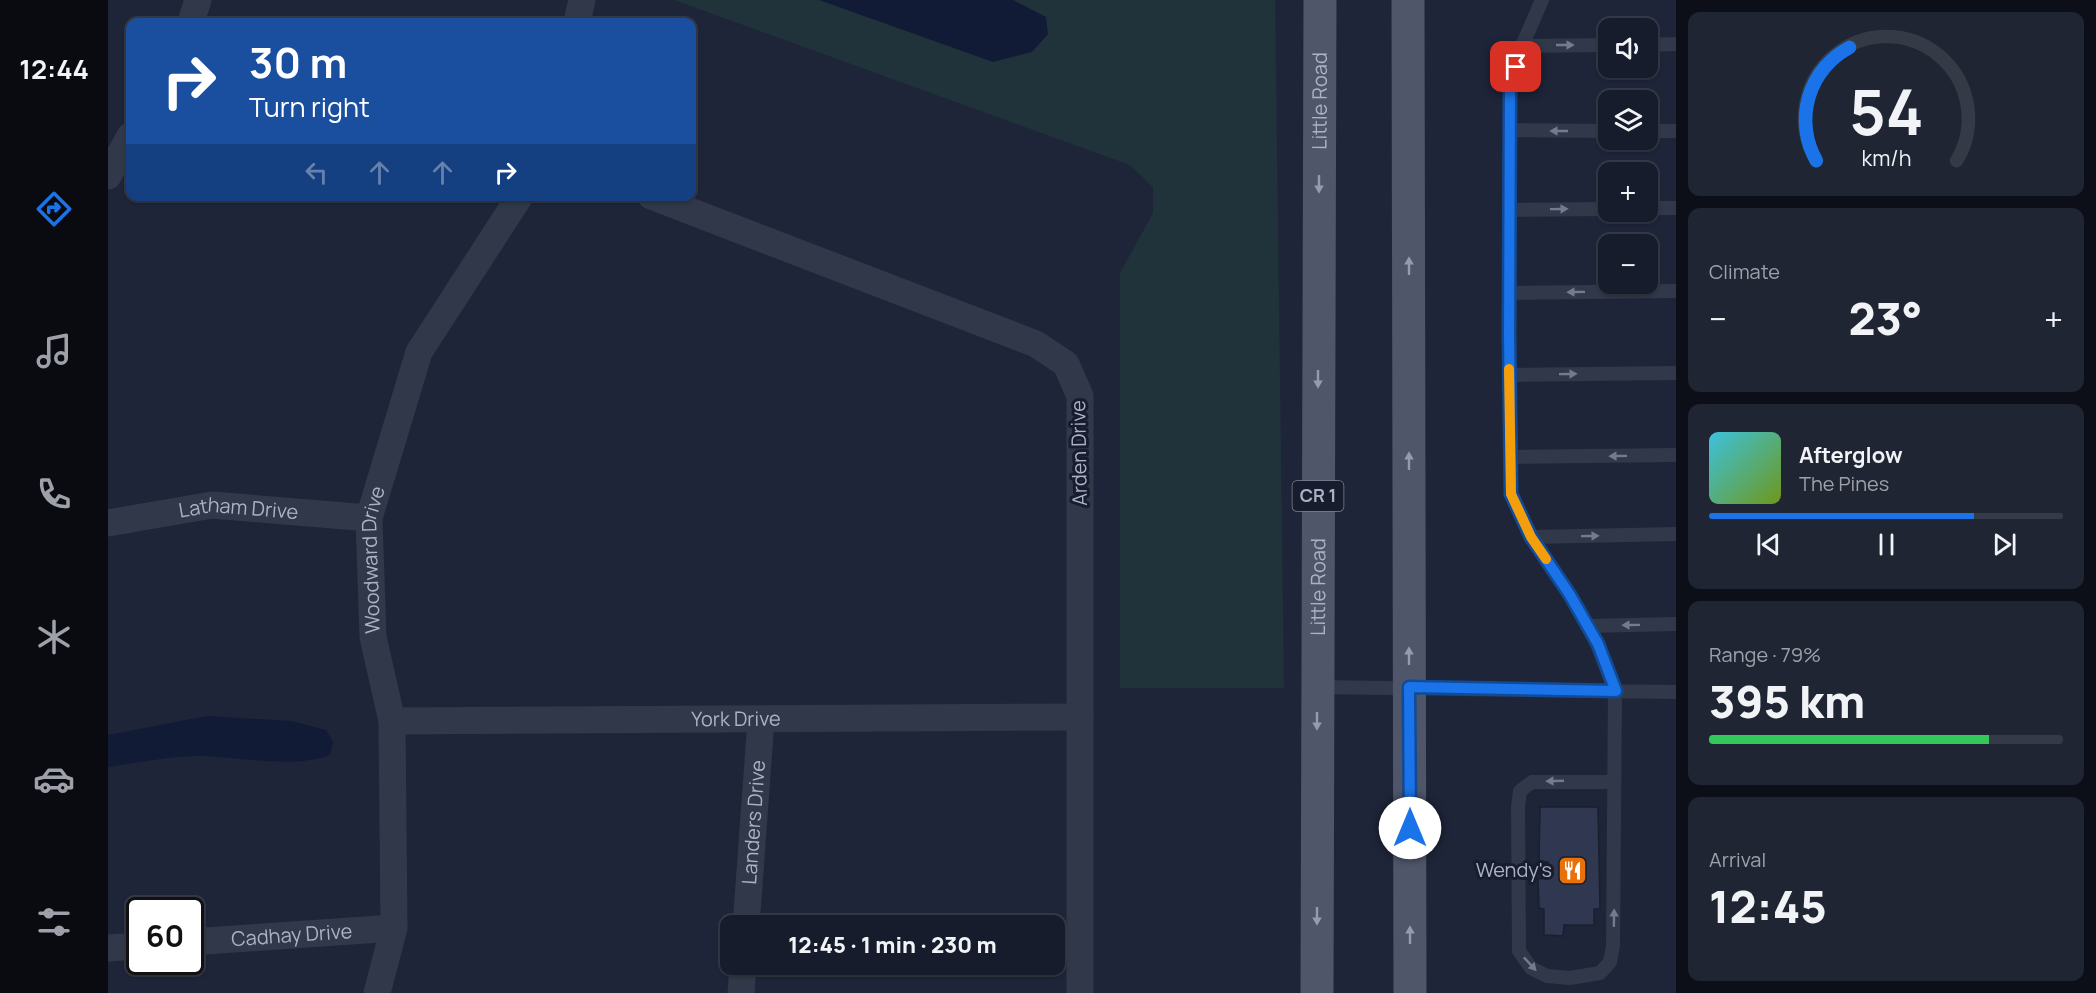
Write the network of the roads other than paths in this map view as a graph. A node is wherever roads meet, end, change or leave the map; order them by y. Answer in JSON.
{"nodes":[{"id":1,"x":198,"y":0,"type":"edge"},
{"id":2,"x":582,"y":0,"type":"edge"},
{"id":3,"x":1320,"y":0,"type":"edge"},
{"id":4,"x":1408,"y":0,"type":"edge"},
{"id":5,"x":1542,"y":0,"type":"edge"},
{"id":6,"x":192,"y":18,"type":"edge"},
{"id":7,"x":578,"y":18,"type":"edge"},
{"id":8,"x":1676,"y":44,"type":"edge"},
{"id":9,"x":1522,"y":45,"type":"junction"},
{"id":10,"x":1598,"y":45,"type":"edge"},
{"id":11,"x":1658,"y":45,"type":"edge"},
{"id":12,"x":1510,"y":130,"type":"junction"},
{"id":13,"x":1598,"y":131,"type":"edge"},
{"id":14,"x":1658,"y":131,"type":"edge"},
{"id":15,"x":1676,"y":131,"type":"edge"},
{"id":16,"x":126,"y":143,"type":"edge"},
{"id":17,"x":108,"y":176,"type":"edge"},
{"id":18,"x":517,"y":201,"type":"edge"},
{"id":19,"x":664,"y":201,"type":"edge"},
{"id":20,"x":1658,"y":208,"type":"edge"},
{"id":21,"x":1676,"y":208,"type":"edge"},
{"id":22,"x":1598,"y":209,"type":"edge"},
{"id":23,"x":1509,"y":210,"type":"junction"},
{"id":24,"x":1676,"y":291,"type":"edge"},
{"id":25,"x":1509,"y":293,"type":"junction"},
{"id":26,"x":1676,"y":373,"type":"edge"},
{"id":27,"x":1509,"y":375,"type":"junction"},
{"id":28,"x":1676,"y":455,"type":"edge"},
{"id":29,"x":1510,"y":457,"type":"junction"},
{"id":30,"x":369,"y":518,"type":"junction"},
{"id":31,"x":108,"y":523,"type":"edge"},
{"id":32,"x":1676,"y":534,"type":"edge"},
{"id":33,"x":1531,"y":537,"type":"junction"},
{"id":34,"x":1676,"y":624,"type":"edge"},
{"id":35,"x":1587,"y":626,"type":"junction"},
{"id":36,"x":1317,"y":687,"type":"junction"},
{"id":37,"x":1409,"y":687,"type":"junction"},
{"id":38,"x":1616,"y":691,"type":"junction"},
{"id":39,"x":1676,"y":692,"type":"edge"},
{"id":40,"x":1080,"y":717,"type":"junction"},
{"id":41,"x":761,"y":720,"type":"junction"},
{"id":42,"x":392,"y":721,"type":"junction"},
{"id":43,"x":1614,"y":782,"type":"junction"},
{"id":44,"x":747,"y":915,"type":"edge"},
{"id":45,"x":394,"y":928,"type":"junction"},
{"id":46,"x":204,"y":941,"type":"edge"},
{"id":47,"x":126,"y":947,"type":"edge"},
{"id":48,"x":108,"y":948,"type":"edge"},
{"id":49,"x":742,"y":975,"type":"edge"},
{"id":50,"x":377,"y":993,"type":"edge"},
{"id":51,"x":741,"y":993,"type":"edge"},
{"id":52,"x":1080,"y":993,"type":"edge"},
{"id":53,"x":1317,"y":993,"type":"edge"},
{"id":54,"x":1410,"y":993,"type":"edge"}],
"edges":[{"from":1,"to":6,"type":"street"},
{"from":2,"to":7,"type":"street"},
{"from":3,"to":36,"type":"main road","name":"Little Road","number":"CR 1","one_way":true},
{"from":37,"to":4,"type":"main road","one_way":true},
{"from":5,"to":9,"type":"lane"},
{"from":8,"to":11,"type":"lane"},
{"from":9,"to":10,"type":"lane","one_way":true},
{"from":9,"to":12,"type":"lane"},
{"from":13,"to":12,"type":"lane","one_way":true},
{"from":12,"to":23,"type":"lane"},
{"from":14,"to":15,"type":"lane"},
{"from":16,"to":17,"type":"street"},
{"from":18,"to":30,"type":"street","name":"Woodward Drive"},
{"from":19,"to":40,"type":"street","name":"Arden Drive"},
{"from":20,"to":21,"type":"lane"},
{"from":23,"to":22,"type":"lane","one_way":true},
{"from":23,"to":25,"type":"lane"},
{"from":24,"to":25,"type":"lane","one_way":true},
{"from":25,"to":27,"type":"lane"},
{"from":27,"to":26,"type":"lane","one_way":true},
{"from":27,"to":29,"type":"lane"},
{"from":28,"to":29,"type":"lane","one_way":true},
{"from":29,"to":33,"type":"lane"},
{"from":30,"to":31,"type":"street","name":"Latham Drive"},
{"from":30,"to":42,"type":"street","name":"Woodward Drive"},
{"from":33,"to":32,"type":"lane","one_way":true},
{"from":33,"to":35,"type":"lane"},
{"from":34,"to":35,"type":"lane","one_way":true},
{"from":35,"to":38,"type":"lane"},
{"from":36,"to":37,"type":"lane"},
{"from":36,"to":53,"type":"main road","name":"Little Road","number":"CR 1","one_way":true},
{"from":37,"to":38,"type":"lane"},
{"from":54,"to":37,"type":"main road","one_way":true},
{"from":38,"to":39,"type":"lane"},
{"from":38,"to":43,"type":"lane"},
{"from":40,"to":41,"type":"street","name":"York Drive"},
{"from":40,"to":52,"type":"street","name":"Arden Drive"},
{"from":41,"to":42,"type":"street","name":"York Drive"},
{"from":41,"to":44,"type":"street","name":"Landers Drive"},
{"from":42,"to":45,"type":"street","name":"Woodward Drive"},
{"from":43,"to":43,"type":"lane","one_way":true},
{"from":45,"to":46,"type":"street","name":"Cadhay Drive"},
{"from":45,"to":50,"type":"street","name":"Woodward Drive"},
{"from":47,"to":48,"type":"street"},
{"from":49,"to":51,"type":"street"}]}
